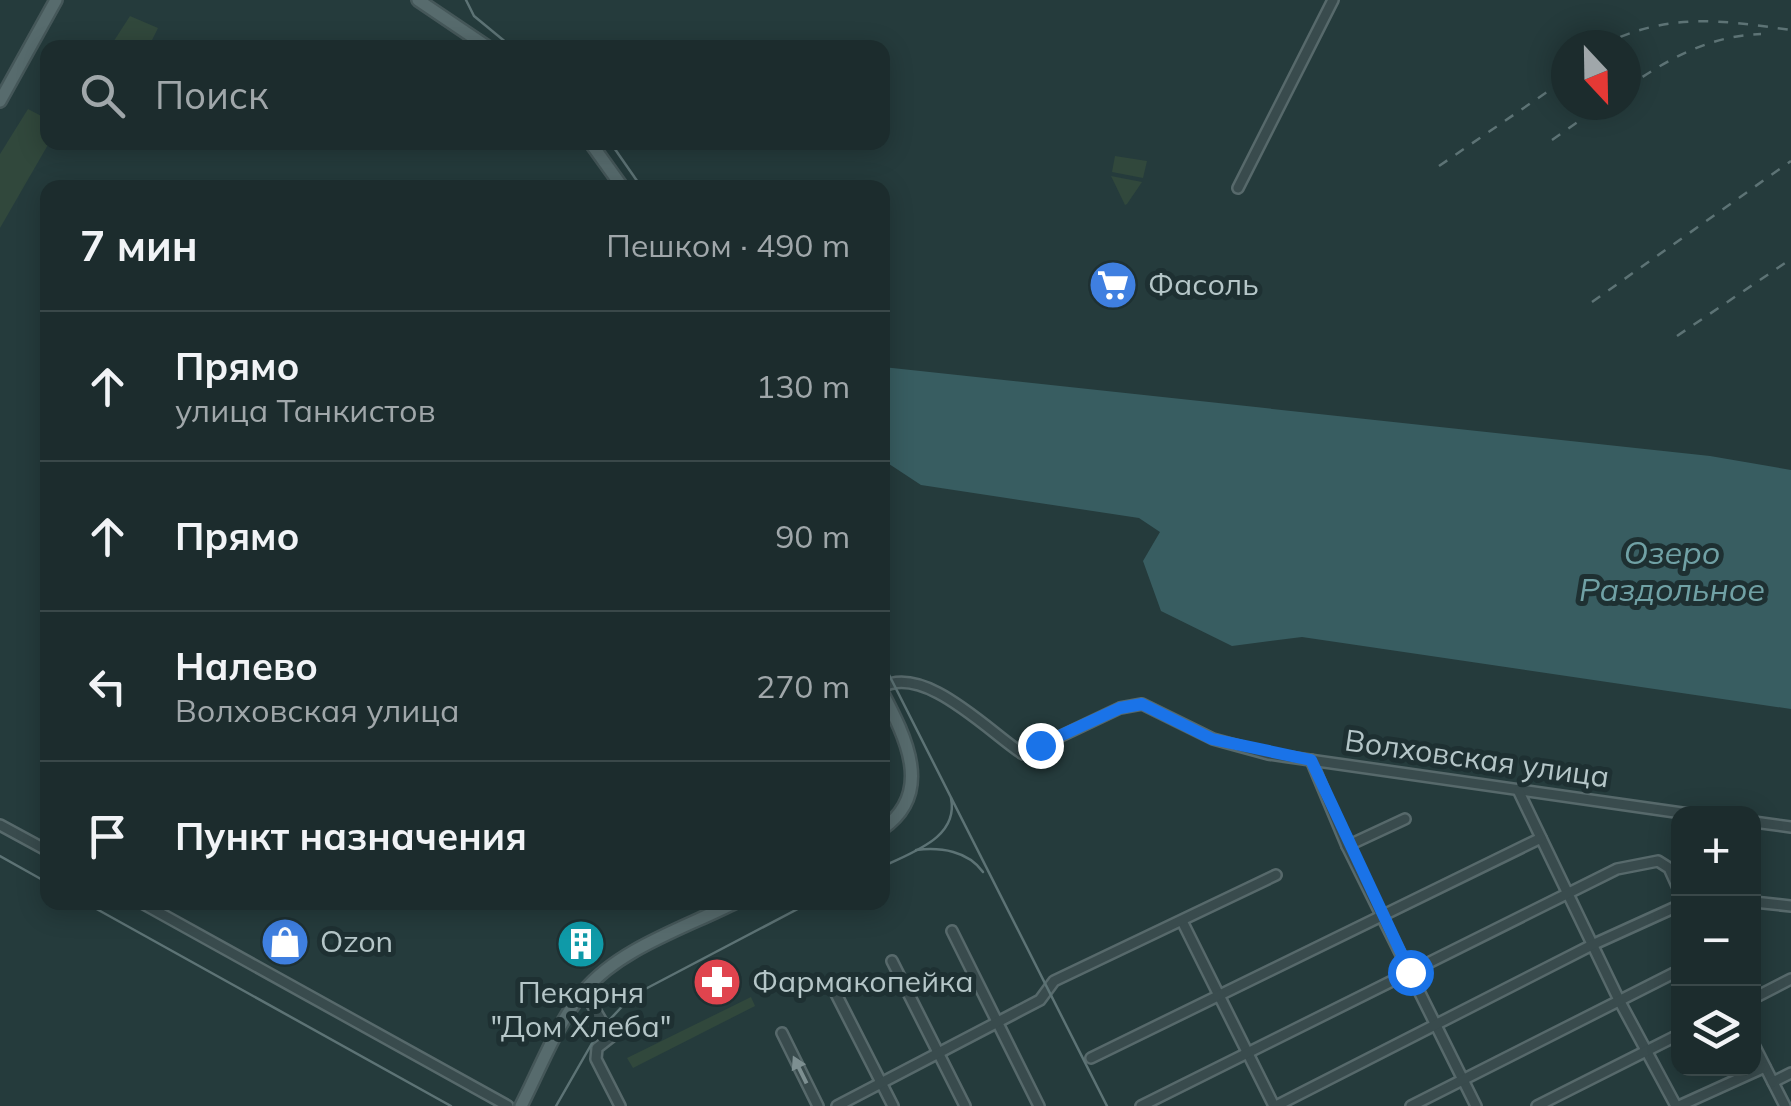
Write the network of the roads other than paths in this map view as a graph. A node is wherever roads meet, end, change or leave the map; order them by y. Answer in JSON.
{"nodes":[{"id":1,"x":56,"y":0,"type":"edge"},
{"id":2,"x":418,"y":0,"type":"edge"},
{"id":3,"x":1333,"y":0,"type":"edge"},
{"id":4,"x":477,"y":40,"type":"edge"},
{"id":5,"x":0,"y":101,"type":"edge"},
{"id":6,"x":596,"y":150,"type":"edge"},
{"id":7,"x":617,"y":180,"type":"edge"},
{"id":8,"x":1238,"y":188,"type":"dead end"},
{"id":9,"x":890,"y":688,"type":"edge"},
{"id":10,"x":890,"y":706,"type":"edge"},
{"id":11,"x":1311,"y":760,"type":"junction"},
{"id":12,"x":1518,"y":792,"type":"junction"},
{"id":13,"x":1671,"y":812,"type":"edge"},
{"id":14,"x":1405,"y":819,"type":"dead end"},
{"id":15,"x":890,"y":820,"type":"edge"},
{"id":16,"x":1761,"y":823,"type":"edge"},
{"id":17,"x":0,"y":825,"type":"edge"},
{"id":18,"x":1791,"y":827,"type":"edge"},
{"id":19,"x":1541,"y":838,"type":"junction"},
{"id":20,"x":1347,"y":846,"type":"junction"},
{"id":21,"x":40,"y":848,"type":"edge"},
{"id":22,"x":1671,"y":872,"type":"edge"},
{"id":23,"x":1276,"y":876,"type":"dead end"},
{"id":24,"x":1569,"y":892,"type":"junction"},
{"id":25,"x":1761,"y":903,"type":"edge"},
{"id":26,"x":1791,"y":906,"type":"edge"},
{"id":27,"x":1671,"y":909,"type":"edge"},
{"id":28,"x":154,"y":910,"type":"edge"},
{"id":29,"x":721,"y":910,"type":"edge"},
{"id":30,"x":1381,"y":915,"type":"junction"},
{"id":31,"x":1183,"y":922,"type":"junction"},
{"id":32,"x":952,"y":931,"type":"dead end"},
{"id":33,"x":1592,"y":946,"type":"junction"},
{"id":34,"x":892,"y":961,"type":"dead end"},
{"id":35,"x":1410,"y":972,"type":"junction"},
{"id":36,"x":1671,"y":974,"type":"edge"},
{"id":37,"x":1791,"y":979,"type":"edge"},
{"id":38,"x":834,"y":990,"type":"dead end"},
{"id":39,"x":584,"y":991,"type":"junction"},
{"id":40,"x":1761,"y":994,"type":"edge"},
{"id":41,"x":1217,"y":999,"type":"junction"},
{"id":42,"x":1619,"y":1000,"type":"junction"},
{"id":43,"x":996,"y":1023,"type":"junction"},
{"id":44,"x":1436,"y":1026,"type":"junction"},
{"id":45,"x":782,"y":1033,"type":"dead end"},
{"id":46,"x":1671,"y":1038,"type":"edge"},
{"id":47,"x":1646,"y":1051,"type":"junction"},
{"id":48,"x":938,"y":1053,"type":"junction"},
{"id":49,"x":1248,"y":1055,"type":"junction"},
{"id":50,"x":1092,"y":1058,"type":"dead end"},
{"id":51,"x":1761,"y":1059,"type":"edge"},
{"id":52,"x":1765,"y":1067,"type":"junction"},
{"id":53,"x":1791,"y":1073,"type":"edge"},
{"id":54,"x":1464,"y":1081,"type":"junction"},
{"id":55,"x":881,"y":1082,"type":"junction"},
{"id":56,"x":1773,"y":1082,"type":"junction"},
{"id":57,"x":508,"y":1106,"type":"edge"},
{"id":58,"x":521,"y":1106,"type":"edge"},
{"id":59,"x":620,"y":1106,"type":"edge"},
{"id":60,"x":818,"y":1106,"type":"edge"},
{"id":61,"x":837,"y":1106,"type":"edge"},
{"id":62,"x":893,"y":1106,"type":"edge"},
{"id":63,"x":965,"y":1106,"type":"edge"},
{"id":64,"x":1038,"y":1106,"type":"edge"},
{"id":65,"x":1140,"y":1106,"type":"edge"},
{"id":66,"x":1275,"y":1106,"type":"edge"},
{"id":67,"x":1411,"y":1106,"type":"edge"},
{"id":68,"x":1476,"y":1106,"type":"edge"},
{"id":69,"x":1537,"y":1106,"type":"edge"},
{"id":70,"x":1678,"y":1106,"type":"edge"},
{"id":71,"x":1785,"y":1106,"type":"edge"}],
"edges":[{"from":1,"to":5,"type":"main road"},
{"from":2,"to":4,"type":"main road"},
{"from":3,"to":8,"type":"street"},
{"from":6,"to":7,"type":"main road"},
{"from":9,"to":11,"type":"street","name":"Волховская улица"},
{"from":10,"to":15,"type":"main road"},
{"from":11,"to":12,"type":"street","name":"Волховская улица"},
{"from":11,"to":20,"type":"street"},
{"from":12,"to":13,"type":"street","name":"Волховская улица"},
{"from":12,"to":19,"type":"street"},
{"from":14,"to":20,"type":"street"},
{"from":16,"to":18,"type":"street"},
{"from":17,"to":21,"type":"street"},
{"from":19,"to":24,"type":"street"},
{"from":19,"to":30,"type":"street"},
{"from":20,"to":30,"type":"street"},
{"from":22,"to":24,"type":"street"},
{"from":23,"to":31,"type":"street"},
{"from":24,"to":33,"type":"street"},
{"from":24,"to":35,"type":"street"},
{"from":25,"to":26,"type":"street"},
{"from":27,"to":33,"type":"street"},
{"from":28,"to":57,"type":"street"},
{"from":29,"to":39,"type":"main road"},
{"from":30,"to":35,"type":"street"},
{"from":30,"to":41,"type":"street"},
{"from":31,"to":41,"type":"street"},
{"from":31,"to":43,"type":"street"},
{"from":32,"to":43,"type":"street"},
{"from":33,"to":42,"type":"street"},
{"from":33,"to":44,"type":"street"},
{"from":34,"to":48,"type":"street"},
{"from":35,"to":44,"type":"street"},
{"from":35,"to":49,"type":"street"},
{"from":36,"to":42,"type":"street"},
{"from":37,"to":40,"type":"street"},
{"from":38,"to":55,"type":"street"},
{"from":39,"to":58,"type":"main road"},
{"from":39,"to":59,"type":"street"},
{"from":41,"to":49,"type":"street"},
{"from":41,"to":50,"type":"street"},
{"from":42,"to":47,"type":"street"},
{"from":42,"to":54,"type":"street"},
{"from":43,"to":48,"type":"street"},
{"from":43,"to":64,"type":"street"},
{"from":44,"to":54,"type":"street"},
{"from":44,"to":66,"type":"street"},
{"from":60,"to":45,"type":"street","one_way":true},
{"from":46,"to":47,"type":"street"},
{"from":47,"to":69,"type":"street"},
{"from":47,"to":70,"type":"street"},
{"from":48,"to":55,"type":"street"},
{"from":48,"to":63,"type":"street"},
{"from":49,"to":65,"type":"street"},
{"from":49,"to":66,"type":"street"},
{"from":51,"to":52,"type":"street"},
{"from":52,"to":56,"type":"street"},
{"from":52,"to":70,"type":"street"},
{"from":53,"to":56,"type":"street"},
{"from":54,"to":67,"type":"street"},
{"from":54,"to":68,"type":"street"},
{"from":55,"to":61,"type":"street"},
{"from":55,"to":62,"type":"street"},
{"from":56,"to":71,"type":"street"}]}
